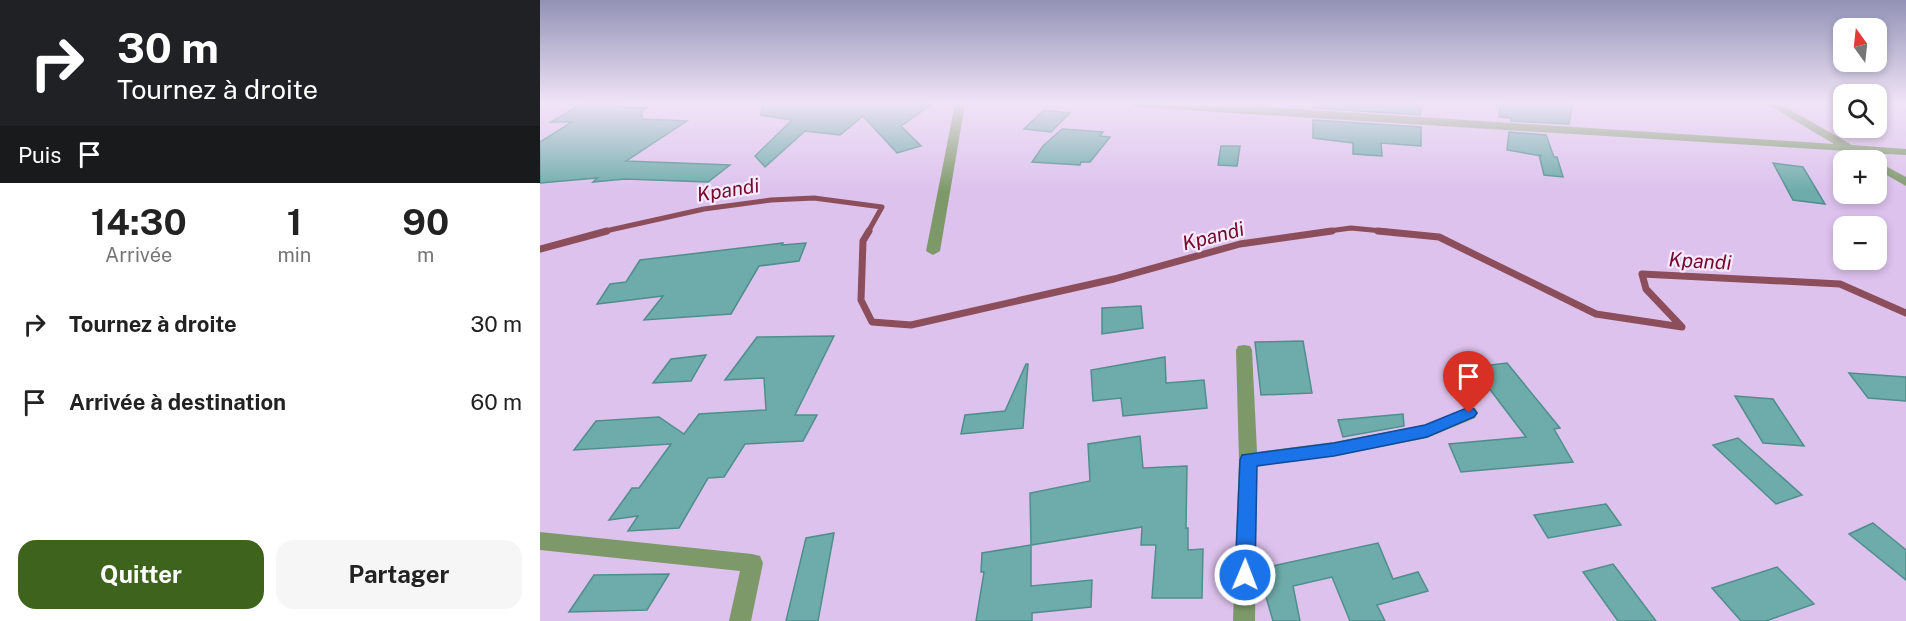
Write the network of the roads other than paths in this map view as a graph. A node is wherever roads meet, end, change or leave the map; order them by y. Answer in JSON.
{"nodes":[{"id":1,"x":955,"y":133,"type":"edge"},
{"id":2,"x":1625,"y":133,"type":"edge"},
{"id":3,"x":1822,"y":133,"type":"edge"},
{"id":4,"x":1850,"y":149,"type":"junction"},
{"id":5,"x":1906,"y":152,"type":"edge"},
{"id":6,"x":1887,"y":171,"type":"edge"},
{"id":7,"x":1906,"y":182,"type":"edge"},
{"id":8,"x":933,"y":251,"type":"dead end"},
{"id":9,"x":1244,"y":350,"type":"dead end"},
{"id":10,"x":1469,"y":413,"type":"dead end"},
{"id":11,"x":1248,"y":460,"type":"junction"},
{"id":12,"x":540,"y":541,"type":"edge"},
{"id":13,"x":740,"y":621,"type":"edge"},
{"id":14,"x":1244,"y":621,"type":"edge"}],
"edges":[{"from":1,"to":8,"type":"street"},
{"from":2,"to":4,"type":"street"},
{"from":3,"to":4,"type":"street"},
{"from":4,"to":5,"type":"street"},
{"from":6,"to":7,"type":"street"},
{"from":9,"to":11,"type":"street"},
{"from":10,"to":11,"type":"street"},
{"from":11,"to":14,"type":"street"},
{"from":12,"to":13,"type":"street"}]}
